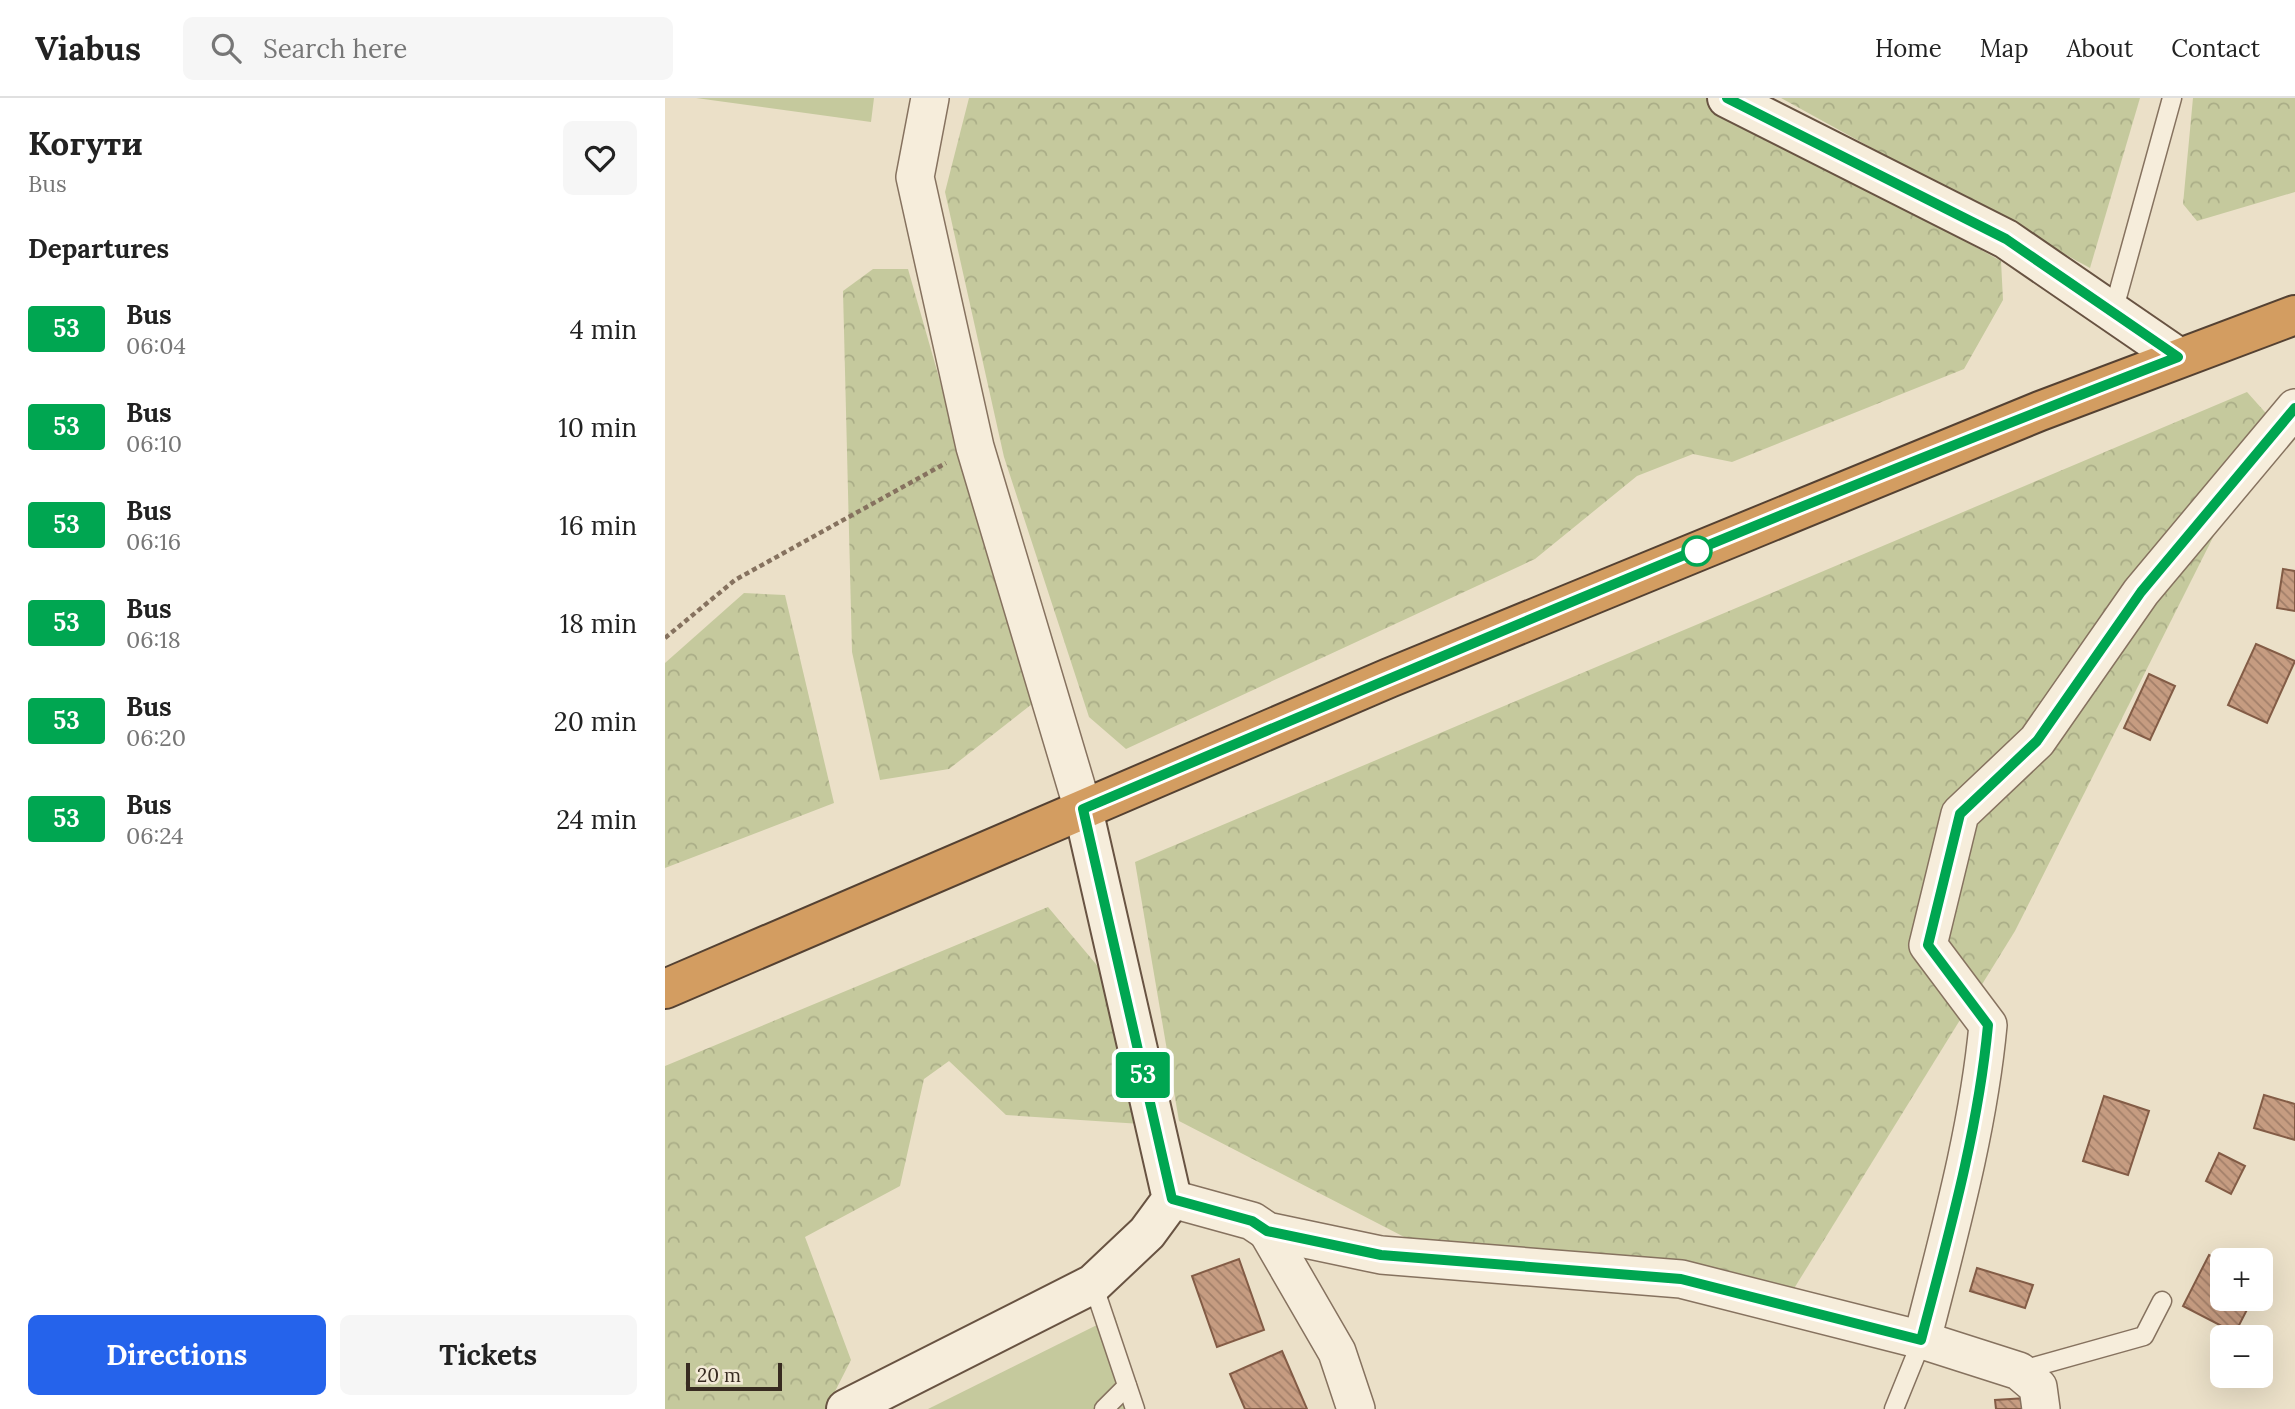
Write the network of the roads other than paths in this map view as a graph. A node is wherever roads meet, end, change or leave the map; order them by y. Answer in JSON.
{"nodes":[{"id":1,"x":930,"y":98,"type":"edge"},
{"id":2,"x":1727,"y":98,"type":"edge"},
{"id":3,"x":2172,"y":98,"type":"edge"},
{"id":4,"x":2113,"y":312,"type":"junction"},
{"id":5,"x":2293,"y":320,"type":"edge"},
{"id":6,"x":2178,"y":357,"type":"junction"},
{"id":7,"x":2295,"y":408,"type":"edge"},
{"id":8,"x":1083,"y":809,"type":"junction"},
{"id":9,"x":665,"y":989,"type":"edge"},
{"id":10,"x":1172,"y":1199,"type":"junction"},
{"id":11,"x":1267,"y":1231,"type":"junction"},
{"id":12,"x":1093,"y":1284,"type":"junction"},
{"id":13,"x":2162,"y":1301,"type":"dead end"},
{"id":14,"x":1921,"y":1340,"type":"junction"},
{"id":15,"x":2019,"y":1371,"type":"junction"},
{"id":16,"x":1127,"y":1386,"type":"junction"},
{"id":17,"x":846,"y":1409,"type":"edge"},
{"id":18,"x":1104,"y":1409,"type":"edge"},
{"id":19,"x":1135,"y":1409,"type":"edge"},
{"id":20,"x":1356,"y":1409,"type":"edge"},
{"id":21,"x":1894,"y":1409,"type":"edge"},
{"id":22,"x":2041,"y":1409,"type":"edge"}],
"edges":[{"from":1,"to":8,"type":"street"},
{"from":2,"to":4,"type":"street"},
{"from":3,"to":4,"type":"lane"},
{"from":4,"to":6,"type":"street"},
{"from":5,"to":6,"type":"highway"},
{"from":6,"to":8,"type":"highway"},
{"from":7,"to":14,"type":"street"},
{"from":8,"to":9,"type":"highway"},
{"from":8,"to":10,"type":"street"},
{"from":10,"to":11,"type":"street"},
{"from":10,"to":12,"type":"street"},
{"from":11,"to":14,"type":"street"},
{"from":11,"to":20,"type":"street"},
{"from":12,"to":16,"type":"lane"},
{"from":12,"to":17,"type":"street"},
{"from":13,"to":15,"type":"lane"},
{"from":14,"to":15,"type":"street"},
{"from":14,"to":21,"type":"lane"},
{"from":15,"to":22,"type":"street"},
{"from":16,"to":18,"type":"lane"},
{"from":16,"to":19,"type":"lane"}]}
